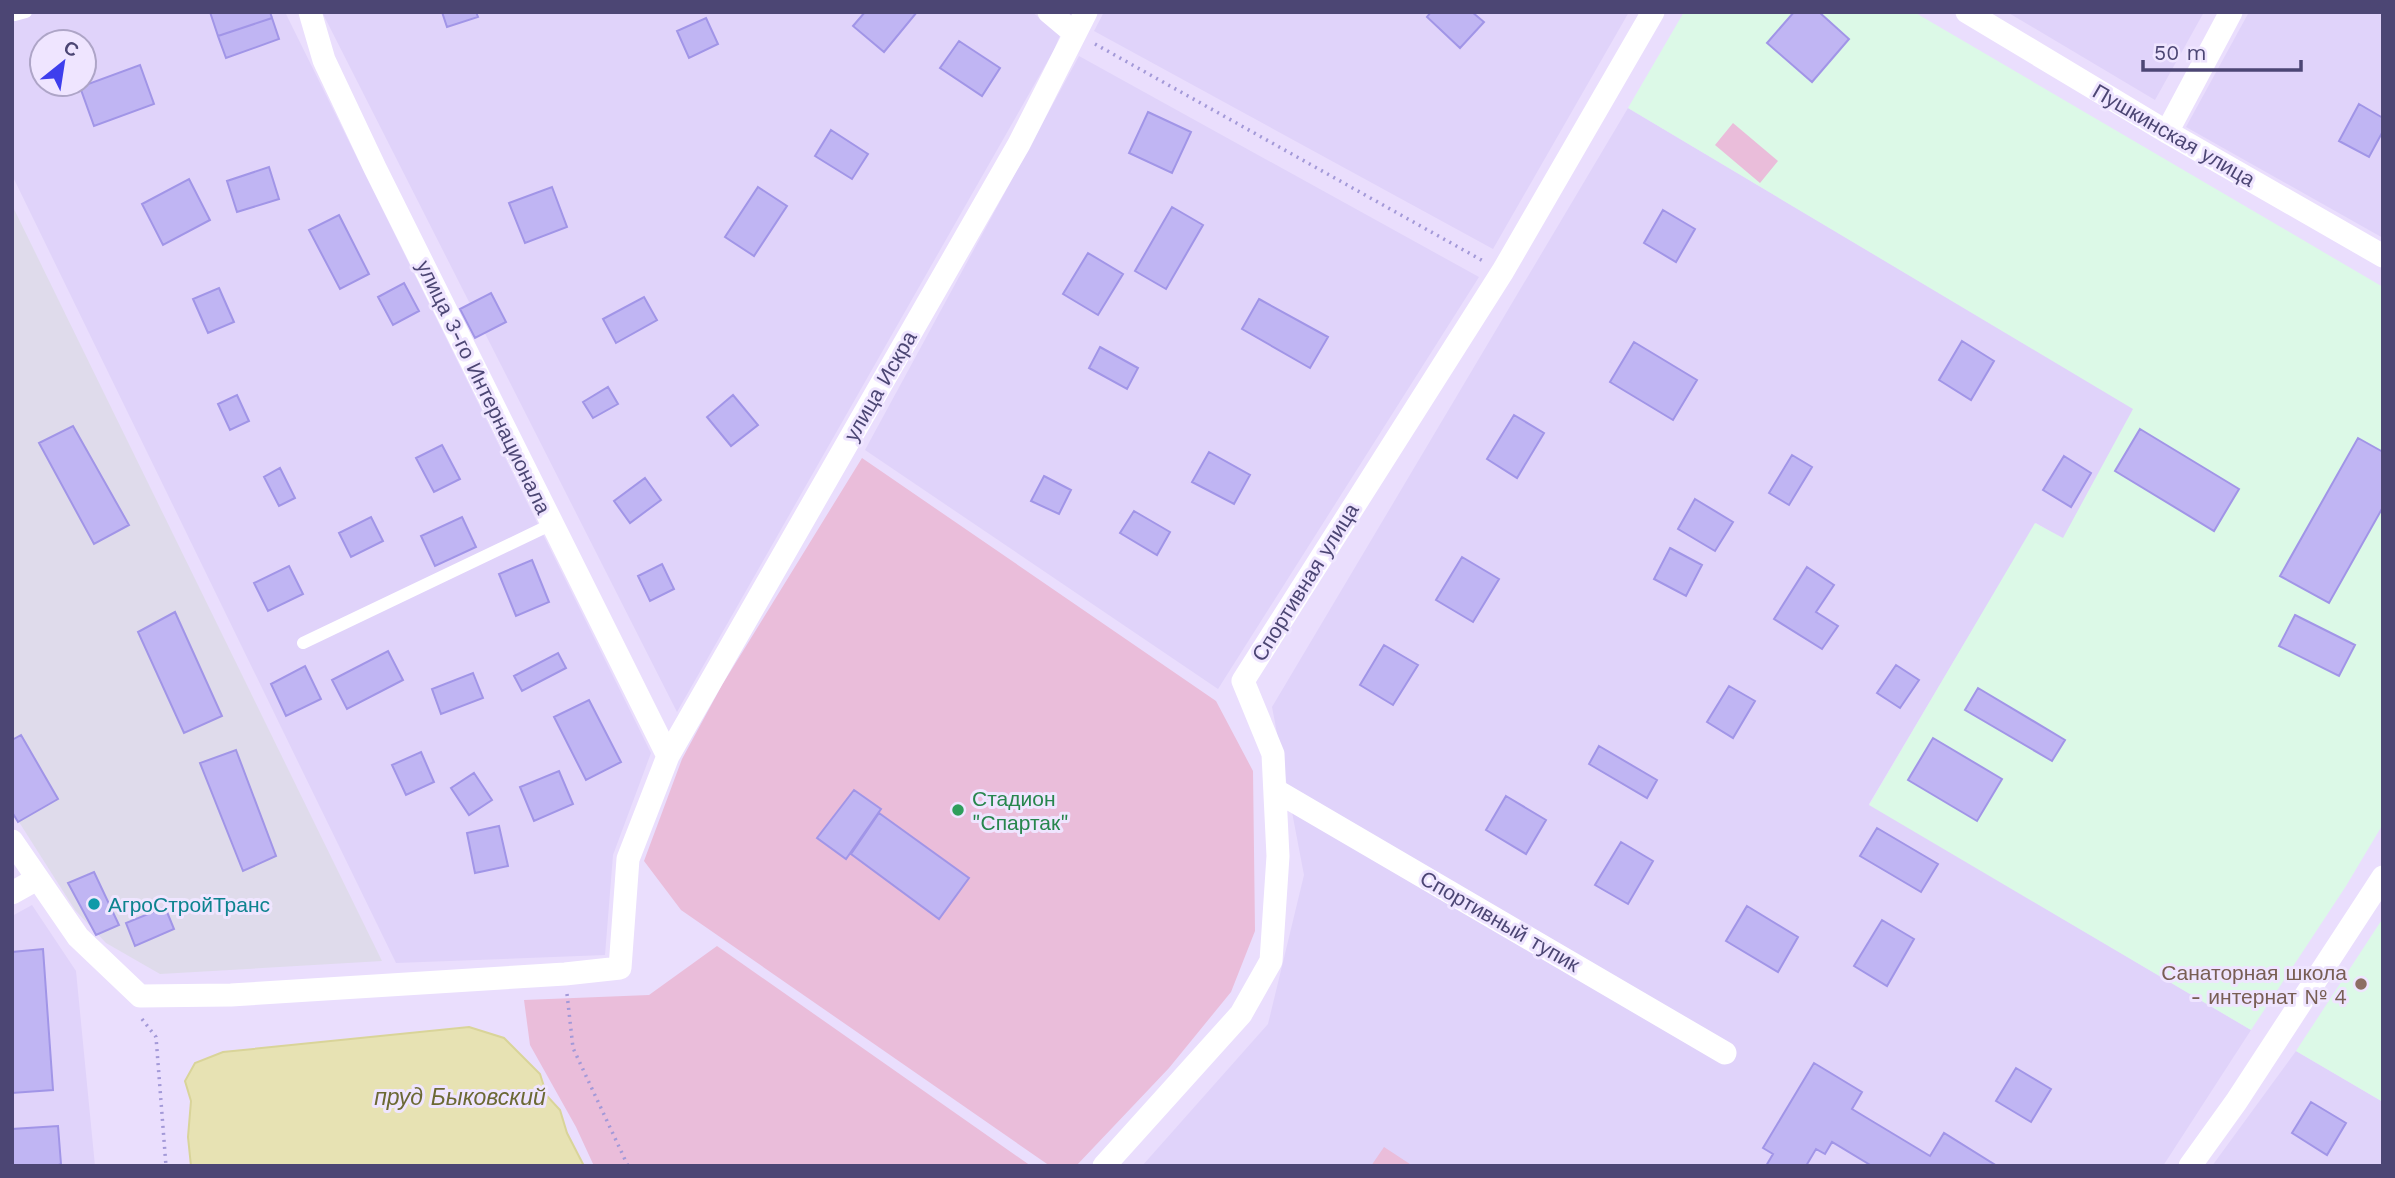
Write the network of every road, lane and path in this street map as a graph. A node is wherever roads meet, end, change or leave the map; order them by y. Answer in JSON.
{"nodes":[{"id":1,"x":310,"y":12,"type":"edge"},
{"id":2,"x":1049,"y":12,"type":"edge"},
{"id":3,"x":1086,"y":12,"type":"edge"},
{"id":4,"x":1653,"y":12,"type":"edge"},
{"id":5,"x":1967,"y":12,"type":"edge"},
{"id":6,"x":2231,"y":12,"type":"edge"},
{"id":7,"x":1074,"y":33,"type":"junction"},
{"id":8,"x":2167,"y":132,"type":"junction"},
{"id":9,"x":2383,"y":256,"type":"edge"},
{"id":10,"x":1503,"y":271,"type":"junction"},
{"id":11,"x":552,"y":524,"type":"junction"},
{"id":12,"x":303,"y":643,"type":"dead end"},
{"id":13,"x":668,"y":756,"type":"junction"},
{"id":14,"x":1275,"y":790,"type":"junction"},
{"id":15,"x":12,"y":841,"type":"edge"},
{"id":16,"x":2383,"y":877,"type":"edge"},
{"id":17,"x":37,"y":879,"type":"junction"},
{"id":18,"x":12,"y":893,"type":"edge"},
{"id":19,"x":565,"y":974,"type":"junction"},
{"id":20,"x":135,"y":1010,"type":"dead end"},
{"id":21,"x":1725,"y":1053,"type":"dead end"},
{"id":22,"x":166,"y":1166,"type":"edge"},
{"id":23,"x":628,"y":1166,"type":"edge"},
{"id":24,"x":1104,"y":1166,"type":"edge"},
{"id":25,"x":2190,"y":1166,"type":"edge"}],
"edges":[{"from":1,"to":11,"type":"street","name":"улица 3-го Интернационала"},
{"from":2,"to":7,"type":"street"},
{"from":3,"to":7,"type":"street","name":"улица Искра"},
{"from":4,"to":10,"type":"street","name":"Спортивная улица"},
{"from":5,"to":8,"type":"street","name":"Пушкинская улица"},
{"from":6,"to":8,"type":"street"},
{"from":7,"to":10,"type":"path"},
{"from":7,"to":13,"type":"street","name":"улица Искра"},
{"from":8,"to":9,"type":"street","name":"Пушкинская улица"},
{"from":10,"to":14,"type":"street","name":"Спортивная улица"},
{"from":11,"to":12,"type":"lane"},
{"from":11,"to":13,"type":"street","name":"улица 3-го Интернационала"},
{"from":13,"to":19,"type":"street","name":"улица Искра"},
{"from":14,"to":21,"type":"street","name":"Спортивный тупик"},
{"from":14,"to":24,"type":"street","name":"Спортивная улица"},
{"from":15,"to":17,"type":"street"},
{"from":16,"to":25,"type":"street"},
{"from":17,"to":18,"type":"street"},
{"from":17,"to":19,"type":"street"},
{"from":19,"to":23,"type":"path"},
{"from":20,"to":22,"type":"path"}]}
